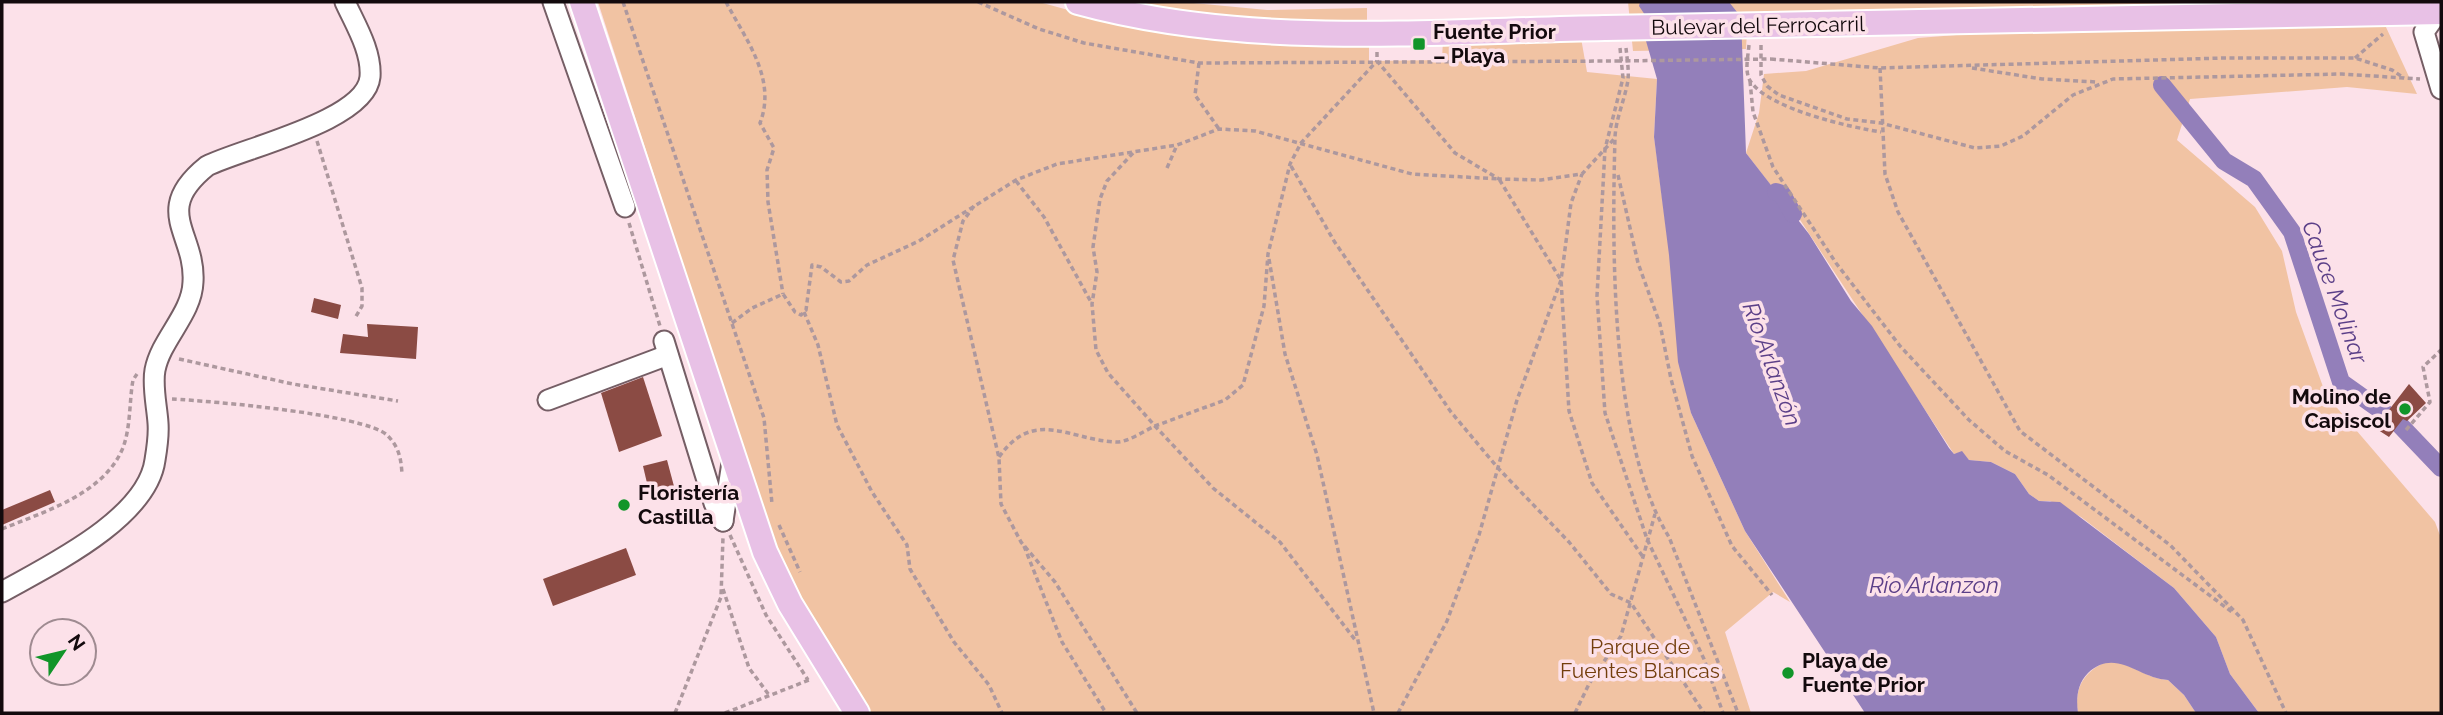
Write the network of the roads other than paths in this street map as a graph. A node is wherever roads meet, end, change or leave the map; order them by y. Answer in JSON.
{"nodes":[{"id":1,"x":345,"y":2,"type":"edge"},
{"id":2,"x":552,"y":2,"type":"edge"},
{"id":3,"x":582,"y":2,"type":"edge"},
{"id":4,"x":1077,"y":2,"type":"edge"},
{"id":5,"x":2440,"y":12,"type":"edge"},
{"id":6,"x":2439,"y":84,"type":"edge"},
{"id":7,"x":625,"y":207,"type":"road end"},
{"id":8,"x":548,"y":400,"type":"dead end"},
{"id":9,"x":733,"y":456,"type":"junction"},
{"id":10,"x":2,"y":592,"type":"edge"},
{"id":11,"x":857,"y":713,"type":"edge"}],
"edges":[{"from":1,"to":10,"type":"street"},
{"from":2,"to":7,"type":"street"},
{"from":3,"to":9,"type":"main road"},
{"from":4,"to":5,"type":"main road","name":"Bulevar del Ferrocarril","bridge":true},
{"from":5,"to":6,"type":"street"},
{"from":8,"to":9,"type":"street"},
{"from":9,"to":11,"type":"main road"}]}
